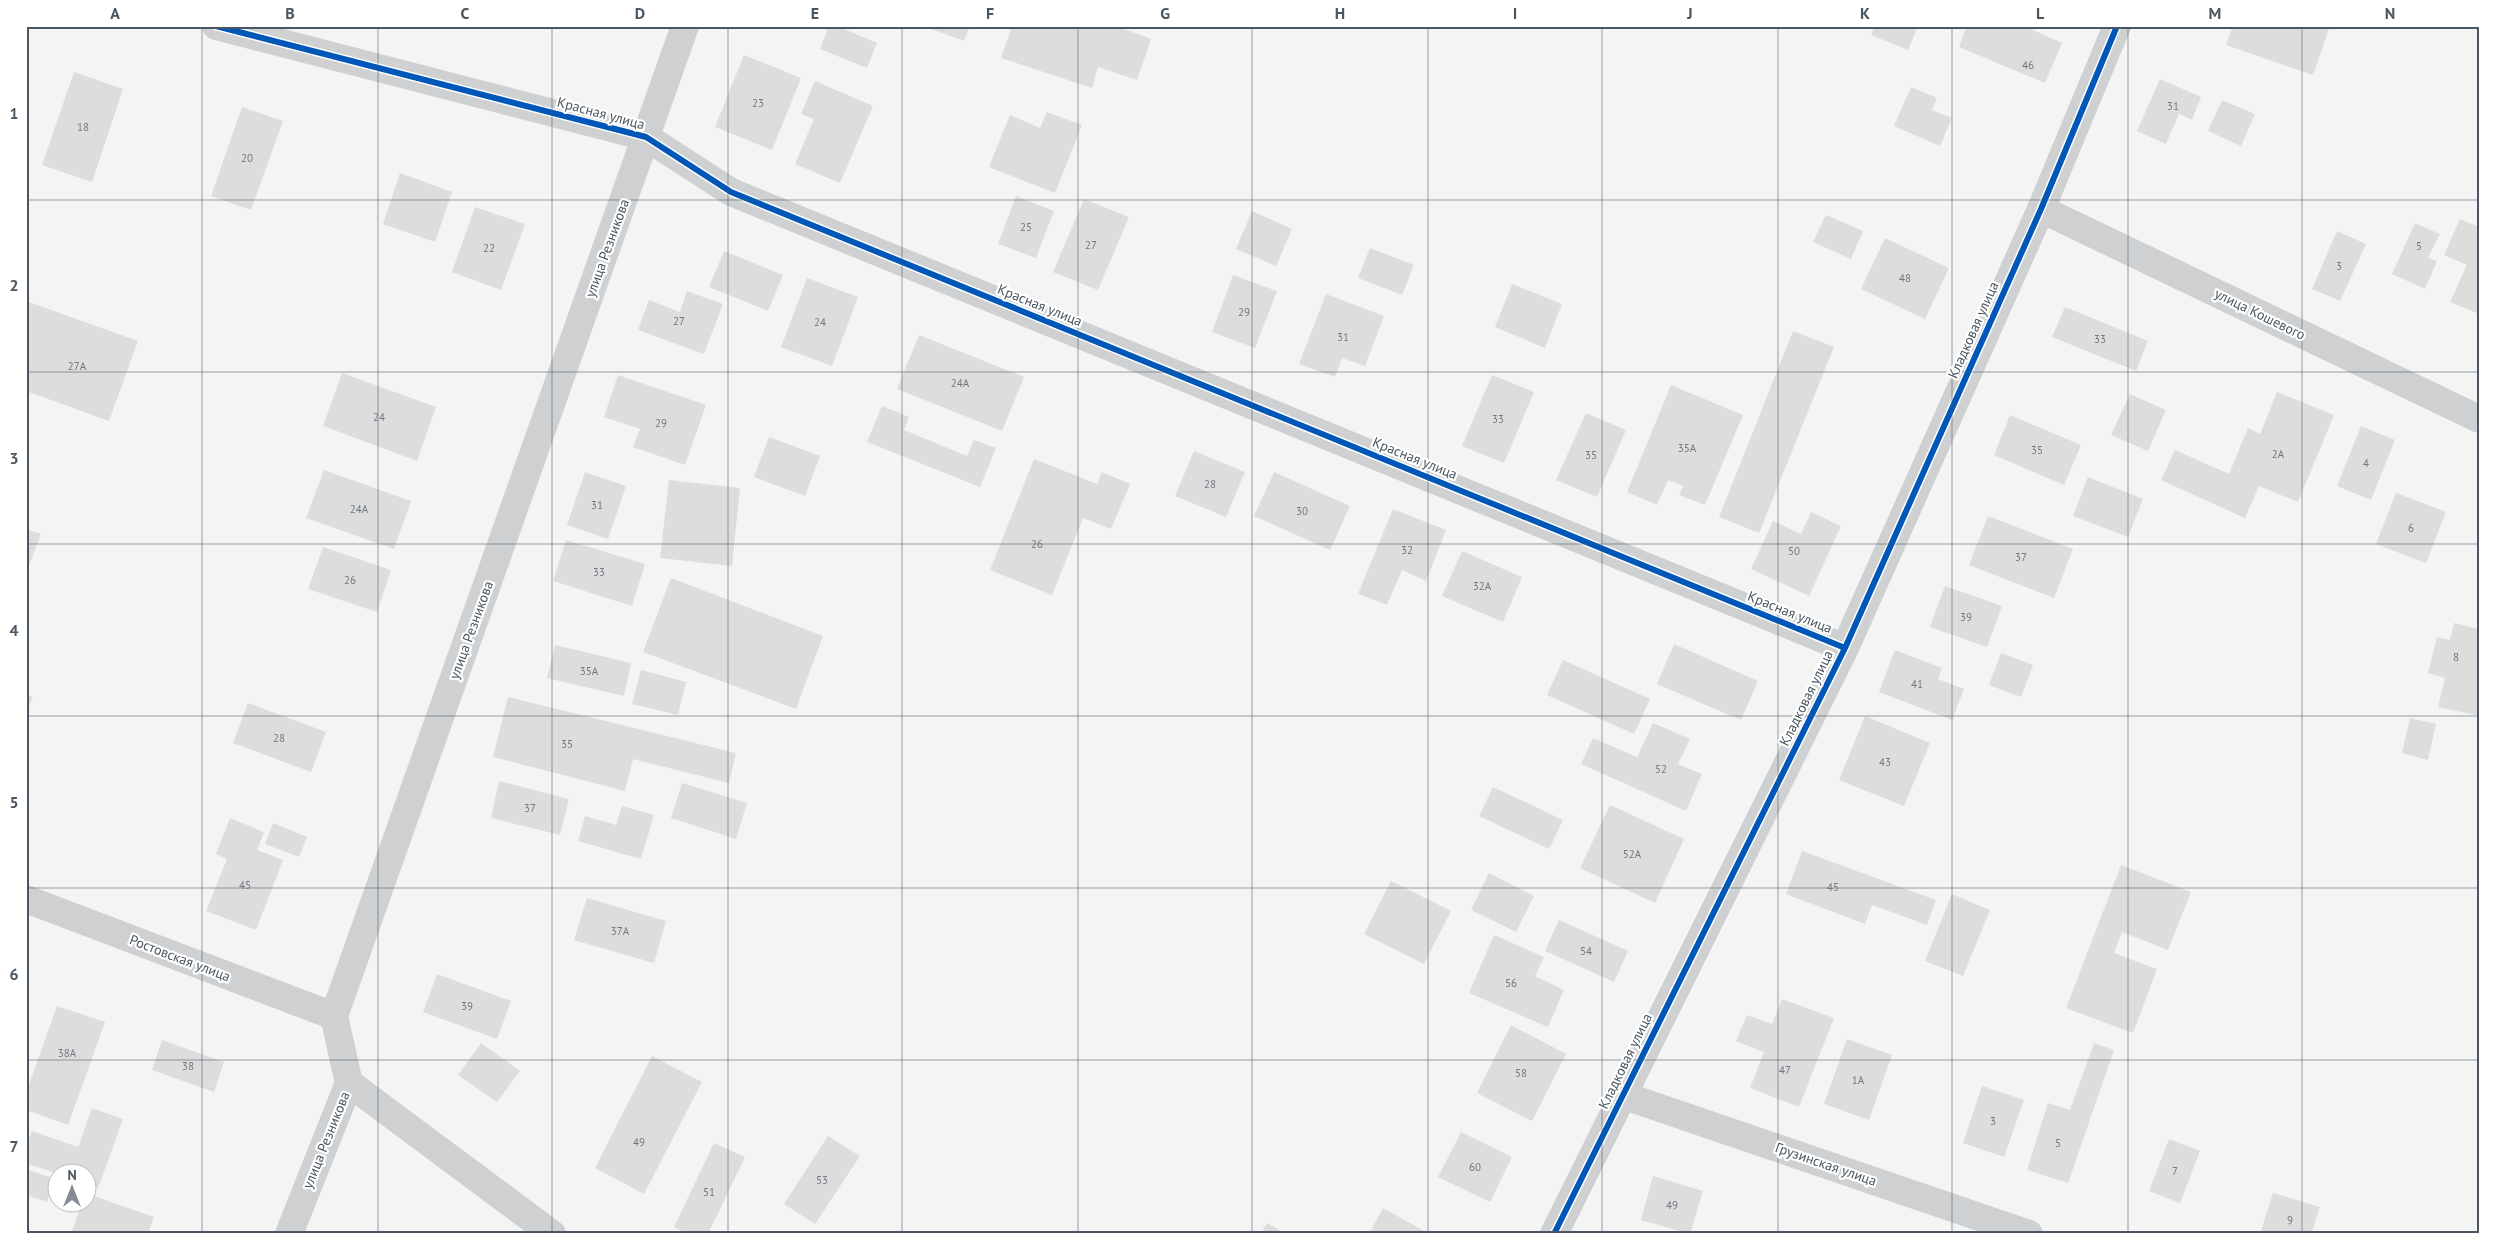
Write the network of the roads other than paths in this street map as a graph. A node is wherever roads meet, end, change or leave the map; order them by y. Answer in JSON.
{"nodes":[{"id":1,"x":216,"y":26,"type":"edge"},
{"id":2,"x":686,"y":26,"type":"edge"},
{"id":3,"x":2118,"y":26,"type":"edge"},
{"id":4,"x":646,"y":137,"type":"junction"},
{"id":5,"x":2041,"y":209,"type":"junction"},
{"id":6,"x":2479,"y":419,"type":"edge"},
{"id":7,"x":1845,"y":648,"type":"junction"},
{"id":8,"x":26,"y":900,"type":"edge"},
{"id":9,"x":334,"y":1016,"type":"junction"},
{"id":10,"x":349,"y":1084,"type":"junction"},
{"id":11,"x":1622,"y":1095,"type":"junction"},
{"id":12,"x":289,"y":1234,"type":"edge"},
{"id":13,"x":552,"y":1234,"type":"edge"},
{"id":14,"x":1554,"y":1234,"type":"edge"},
{"id":15,"x":2029,"y":1234,"type":"edge"}],
"edges":[{"from":1,"to":4,"type":"street","name":"Красная улица"},
{"from":2,"to":4,"type":"street","name":"улица Резникова"},
{"from":3,"to":5,"type":"street","name":"Кладковая улица"},
{"from":4,"to":7,"type":"street","name":"Красная улица"},
{"from":4,"to":9,"type":"street","name":"улица Резникова"},
{"from":5,"to":6,"type":"street","name":"улица Кошевого"},
{"from":5,"to":7,"type":"street","name":"Кладковая улица"},
{"from":7,"to":11,"type":"street","name":"Кладковая улица"},
{"from":8,"to":9,"type":"street","name":"Ростовская улица"},
{"from":9,"to":10,"type":"street","name":"улица Резникова"},
{"from":10,"to":12,"type":"street","name":"улица Резникова"},
{"from":10,"to":13,"type":"street"},
{"from":11,"to":14,"type":"street","name":"Кладковая улица"},
{"from":11,"to":15,"type":"street","name":"Грузинская улица"}]}
